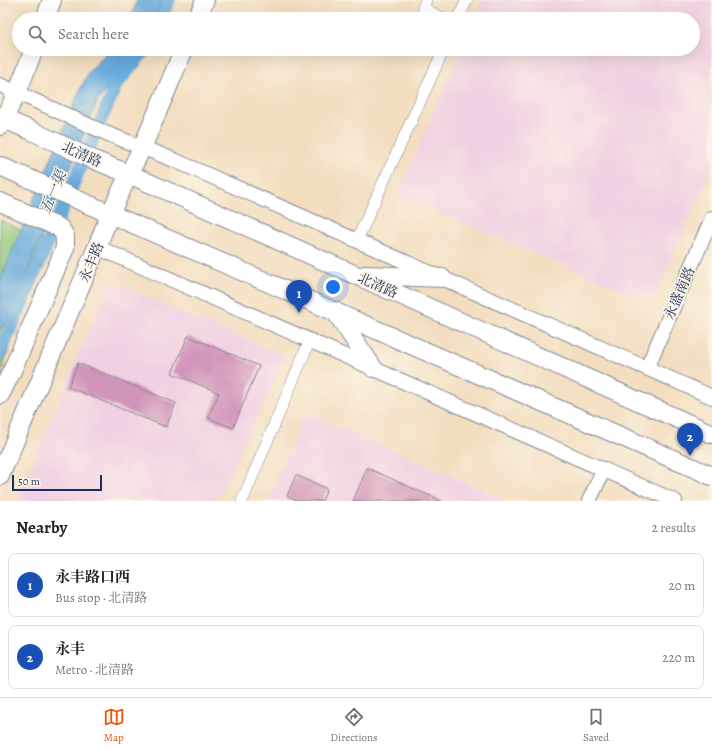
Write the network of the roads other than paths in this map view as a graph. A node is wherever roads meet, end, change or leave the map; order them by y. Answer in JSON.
{"nodes":[{"id":1,"x":52,"y":0,"type":"edge"},
{"id":2,"x":205,"y":0,"type":"edge"},
{"id":3,"x":426,"y":0,"type":"edge"},
{"id":4,"x":466,"y":0,"type":"edge"},
{"id":5,"x":48,"y":12,"type":"edge"},
{"id":6,"x":200,"y":12,"type":"edge"},
{"id":7,"x":431,"y":12,"type":"edge"},
{"id":8,"x":461,"y":12,"type":"edge"},
{"id":9,"x":31,"y":56,"type":"edge"},
{"id":10,"x":181,"y":56,"type":"edge"},
{"id":11,"x":441,"y":56,"type":"edge"},
{"id":12,"x":0,"y":85,"type":"edge"},
{"id":13,"x":17,"y":93,"type":"junction"},
{"id":14,"x":1,"y":121,"type":"edge"},
{"id":15,"x":142,"y":148,"type":"junction"},
{"id":16,"x":6,"y":169,"type":"edge"},
{"id":17,"x":129,"y":174,"type":"junction"},
{"id":18,"x":1,"y":202,"type":"edge"},
{"id":19,"x":110,"y":214,"type":"junction"},
{"id":20,"x":712,"y":218,"type":"edge"},
{"id":21,"x":357,"y":240,"type":"junction"},
{"id":22,"x":97,"y":247,"type":"junction"},
{"id":23,"x":356,"y":275,"type":"junction"},
{"id":24,"x":442,"y":278,"type":"junction"},
{"id":25,"x":335,"y":311,"type":"junction"},
{"id":26,"x":310,"y":340,"type":"junction"},
{"id":27,"x":374,"y":368,"type":"junction"},
{"id":28,"x":647,"y":368,"type":"junction"},
{"id":29,"x":0,"y":395,"type":"edge"},
{"id":30,"x":712,"y":397,"type":"edge"},
{"id":31,"x":712,"y":434,"type":"edge"},
{"id":32,"x":604,"y":470,"type":"junction"},
{"id":33,"x":0,"y":476,"type":"edge"},
{"id":34,"x":712,"y":476,"type":"edge"},
{"id":35,"x":242,"y":501,"type":"edge"},
{"id":36,"x":590,"y":501,"type":"edge"},
{"id":37,"x":675,"y":501,"type":"edge"}],
"edges":[{"from":1,"to":5,"type":"main road"},
{"from":2,"to":6,"type":"main road"},
{"from":3,"to":7,"type":"street"},
{"from":4,"to":8,"type":"street"},
{"from":9,"to":13,"type":"main road"},
{"from":10,"to":15,"type":"main road","name":"永丰路"},
{"from":11,"to":21,"type":"street"},
{"from":12,"to":13,"type":"street"},
{"from":13,"to":14,"type":"main road"},
{"from":13,"to":15,"type":"street","name":"北清路"},
{"from":14,"to":17,"type":"main road","name":"北清路"},
{"from":15,"to":17,"type":"main road","name":"永丰路"},
{"from":15,"to":21,"type":"street","name":"北清路"},
{"from":16,"to":19,"type":"main road"},
{"from":17,"to":19,"type":"main road","name":"永丰路"},
{"from":17,"to":23,"type":"main road","name":"北清路"},
{"from":18,"to":29,"type":"main road"},
{"from":19,"to":22,"type":"main road","name":"永丰路"},
{"from":19,"to":25,"type":"main road"},
{"from":20,"to":28,"type":"street","name":"永盛南路"},
{"from":21,"to":24,"type":"street","name":"北清路"},
{"from":22,"to":26,"type":"street"},
{"from":22,"to":33,"type":"main road","name":"永丰路"},
{"from":23,"to":24,"type":"main road"},
{"from":23,"to":31,"type":"main road","name":"北清路"},
{"from":24,"to":28,"type":"street","name":"北清路"},
{"from":25,"to":27,"type":"main road"},
{"from":25,"to":34,"type":"main road"},
{"from":26,"to":27,"type":"street"},
{"from":26,"to":35,"type":"street"},
{"from":27,"to":32,"type":"street"},
{"from":28,"to":30,"type":"street","name":"北清路"},
{"from":32,"to":36,"type":"street"},
{"from":32,"to":37,"type":"street"}]}
